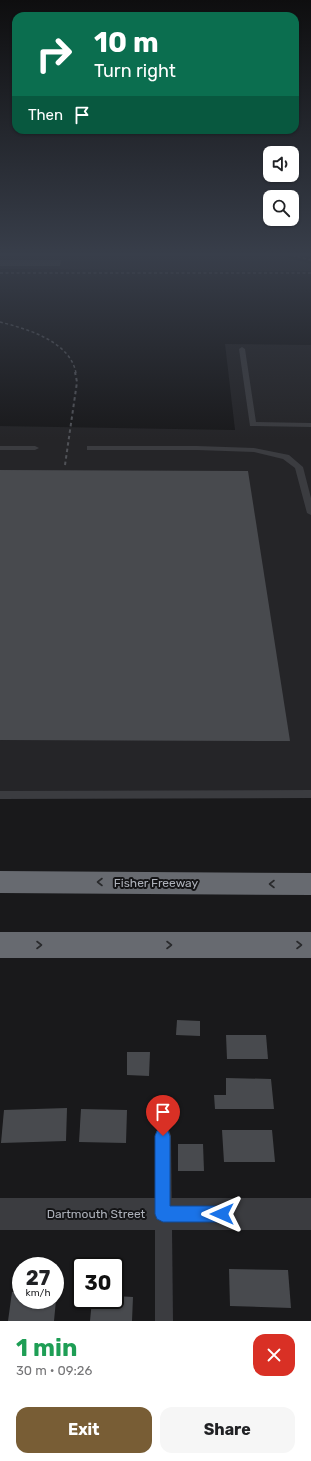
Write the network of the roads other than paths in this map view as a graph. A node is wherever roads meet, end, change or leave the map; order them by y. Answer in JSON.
{"nodes":[{"id":1,"x":242,"y":349,"type":"dead end"},
{"id":2,"x":311,"y":425,"type":"edge"},
{"id":3,"x":0,"y":448,"type":"edge"},
{"id":4,"x":34,"y":448,"type":"dead end"},
{"id":5,"x":90,"y":448,"type":"dead end"},
{"id":6,"x":311,"y":512,"type":"edge"},
{"id":7,"x":311,"y":794,"type":"edge"},
{"id":8,"x":0,"y":795,"type":"edge"},
{"id":9,"x":0,"y":882,"type":"edge"},
{"id":10,"x":311,"y":884,"type":"edge"},
{"id":11,"x":0,"y":945,"type":"edge"},
{"id":12,"x":311,"y":945,"type":"edge"},
{"id":13,"x":163,"y":1136,"type":"dead end"},
{"id":14,"x":0,"y":1214,"type":"edge"},
{"id":15,"x":163,"y":1214,"type":"junction"},
{"id":16,"x":311,"y":1214,"type":"edge"},
{"id":17,"x":164,"y":1321,"type":"edge"}],
"edges":[{"from":1,"to":2,"type":"lane"},
{"from":3,"to":4,"type":"lane"},
{"from":5,"to":6,"type":"lane"},
{"from":7,"to":8,"type":"lane"},
{"from":10,"to":9,"type":"highway","name":"Fisher Freeway","one_way":true},
{"from":11,"to":12,"type":"highway","one_way":true},
{"from":13,"to":15,"type":"lane"},
{"from":14,"to":15,"type":"street","name":"Dartmouth Street"},
{"from":15,"to":16,"type":"street","name":"Dartmouth Street"},
{"from":15,"to":17,"type":"lane"}]}
